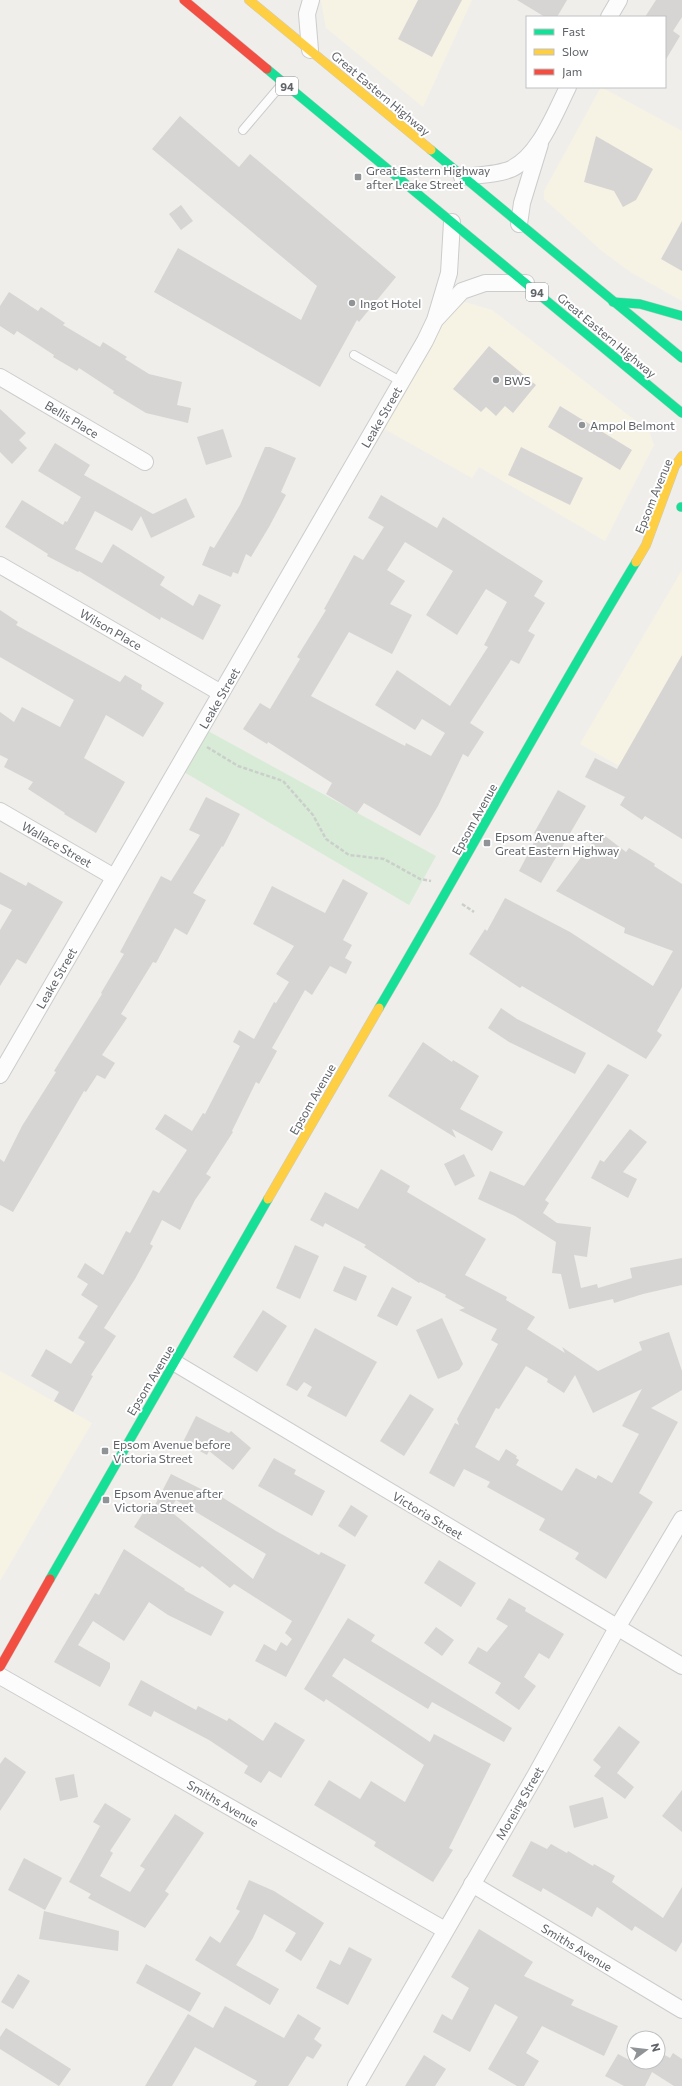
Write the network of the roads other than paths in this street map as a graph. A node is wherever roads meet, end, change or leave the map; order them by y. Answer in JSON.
{"nodes":[{"id":1,"x":184,"y":0,"type":"edge"},
{"id":2,"x":249,"y":0,"type":"edge"},
{"id":3,"x":311,"y":0,"type":"edge"},
{"id":4,"x":619,"y":0,"type":"edge"},
{"id":5,"x":610,"y":16,"type":"edge"},
{"id":6,"x":310,"y":50,"type":"junction"},
{"id":7,"x":284,"y":82,"type":"junction"},
{"id":8,"x":567,"y":88,"type":"edge"},
{"id":9,"x":243,"y":130,"type":"dead end"},
{"id":10,"x":541,"y":140,"type":"junction"},
{"id":11,"x":462,"y":177,"type":"junction"},
{"id":12,"x":452,"y":222,"type":"junction"},
{"id":13,"x":519,"y":224,"type":"junction"},
{"id":14,"x":526,"y":283,"type":"junction"},
{"id":15,"x":613,"y":302,"type":"junction"},
{"id":16,"x":682,"y":316,"type":"edge"},
{"id":17,"x":436,"y":320,"type":"junction"},
{"id":18,"x":354,"y":355,"type":"dead end"},
{"id":19,"x":682,"y":358,"type":"edge"},
{"id":20,"x":0,"y":377,"type":"edge"},
{"id":21,"x":402,"y":382,"type":"junction"},
{"id":22,"x":682,"y":413,"type":"edge"},
{"id":23,"x":682,"y":456,"type":"edge"},
{"id":24,"x":145,"y":462,"type":"dead end"},
{"id":25,"x":661,"y":529,"type":"dead end"},
{"id":26,"x":646,"y":545,"type":"junction"},
{"id":27,"x":0,"y":565,"type":"edge"},
{"id":28,"x":221,"y":693,"type":"junction"},
{"id":29,"x":0,"y":811,"type":"edge"},
{"id":30,"x":114,"y":877,"type":"junction"},
{"id":31,"x":0,"y":1075,"type":"edge"},
{"id":32,"x":175,"y":1362,"type":"junction"},
{"id":33,"x":682,"y":1519,"type":"edge"},
{"id":34,"x":617,"y":1628,"type":"junction"},
{"id":35,"x":0,"y":1666,"type":"edge"},
{"id":36,"x":682,"y":1666,"type":"edge"},
{"id":37,"x":0,"y":1676,"type":"edge"},
{"id":38,"x":472,"y":1884,"type":"junction"},
{"id":39,"x":445,"y":1930,"type":"junction"},
{"id":40,"x":682,"y":2010,"type":"edge"},
{"id":41,"x":356,"y":2086,"type":"edge"}],
"edges":[{"from":1,"to":7,"type":"main road","name":"Great Eastern Highway","number":"94"},
{"from":2,"to":6,"type":"main road","name":"Great Eastern Highway"},
{"from":3,"to":6,"type":"street"},
{"from":4,"to":5,"type":"street"},
{"from":6,"to":11,"type":"main road","name":"Great Eastern Highway"},
{"from":7,"to":9,"type":"lane"},
{"from":7,"to":12,"type":"main road","name":"Great Eastern Highway","number":"94"},
{"from":8,"to":10,"type":"street"},
{"from":10,"to":11,"type":"street"},
{"from":10,"to":13,"type":"street"},
{"from":11,"to":13,"type":"main road","name":"Great Eastern Highway"},
{"from":12,"to":14,"type":"main road","name":"Great Eastern Highway","number":"94"},
{"from":12,"to":17,"type":"street","name":"Leake Street"},
{"from":13,"to":15,"type":"main road","name":"Great Eastern Highway"},
{"from":14,"to":17,"type":"street","name":"Leake Street"},
{"from":14,"to":22,"type":"main road","name":"Great Eastern Highway","number":"94"},
{"from":15,"to":16,"type":"main road"},
{"from":15,"to":19,"type":"main road","name":"Great Eastern Highway"},
{"from":17,"to":21,"type":"street","name":"Leake Street"},
{"from":18,"to":21,"type":"lane"},
{"from":20,"to":24,"type":"street","name":"Bellis Place"},
{"from":21,"to":28,"type":"street","name":"Leake Street"},
{"from":23,"to":26,"type":"main road","name":"Epsom Avenue"},
{"from":25,"to":26,"type":"main road","name":"Epsom Avenue"},
{"from":26,"to":32,"type":"main road","name":"Epsom Avenue"},
{"from":27,"to":28,"type":"street","name":"Wilson Place"},
{"from":28,"to":30,"type":"street","name":"Leake Street"},
{"from":29,"to":30,"type":"street","name":"Wallace Street"},
{"from":30,"to":31,"type":"street","name":"Leake Street"},
{"from":32,"to":34,"type":"street","name":"Victoria Street"},
{"from":32,"to":35,"type":"main road","name":"Epsom Avenue"},
{"from":33,"to":34,"type":"street","name":"Moreing Street"},
{"from":34,"to":36,"type":"street","name":"Victoria Street"},
{"from":34,"to":38,"type":"street","name":"Moreing Street"},
{"from":37,"to":39,"type":"street","name":"Smiths Avenue"},
{"from":38,"to":39,"type":"street","name":"Moreing Street"},
{"from":38,"to":40,"type":"street","name":"Smiths Avenue"},
{"from":39,"to":41,"type":"street","name":"Moreing Street"}]}
